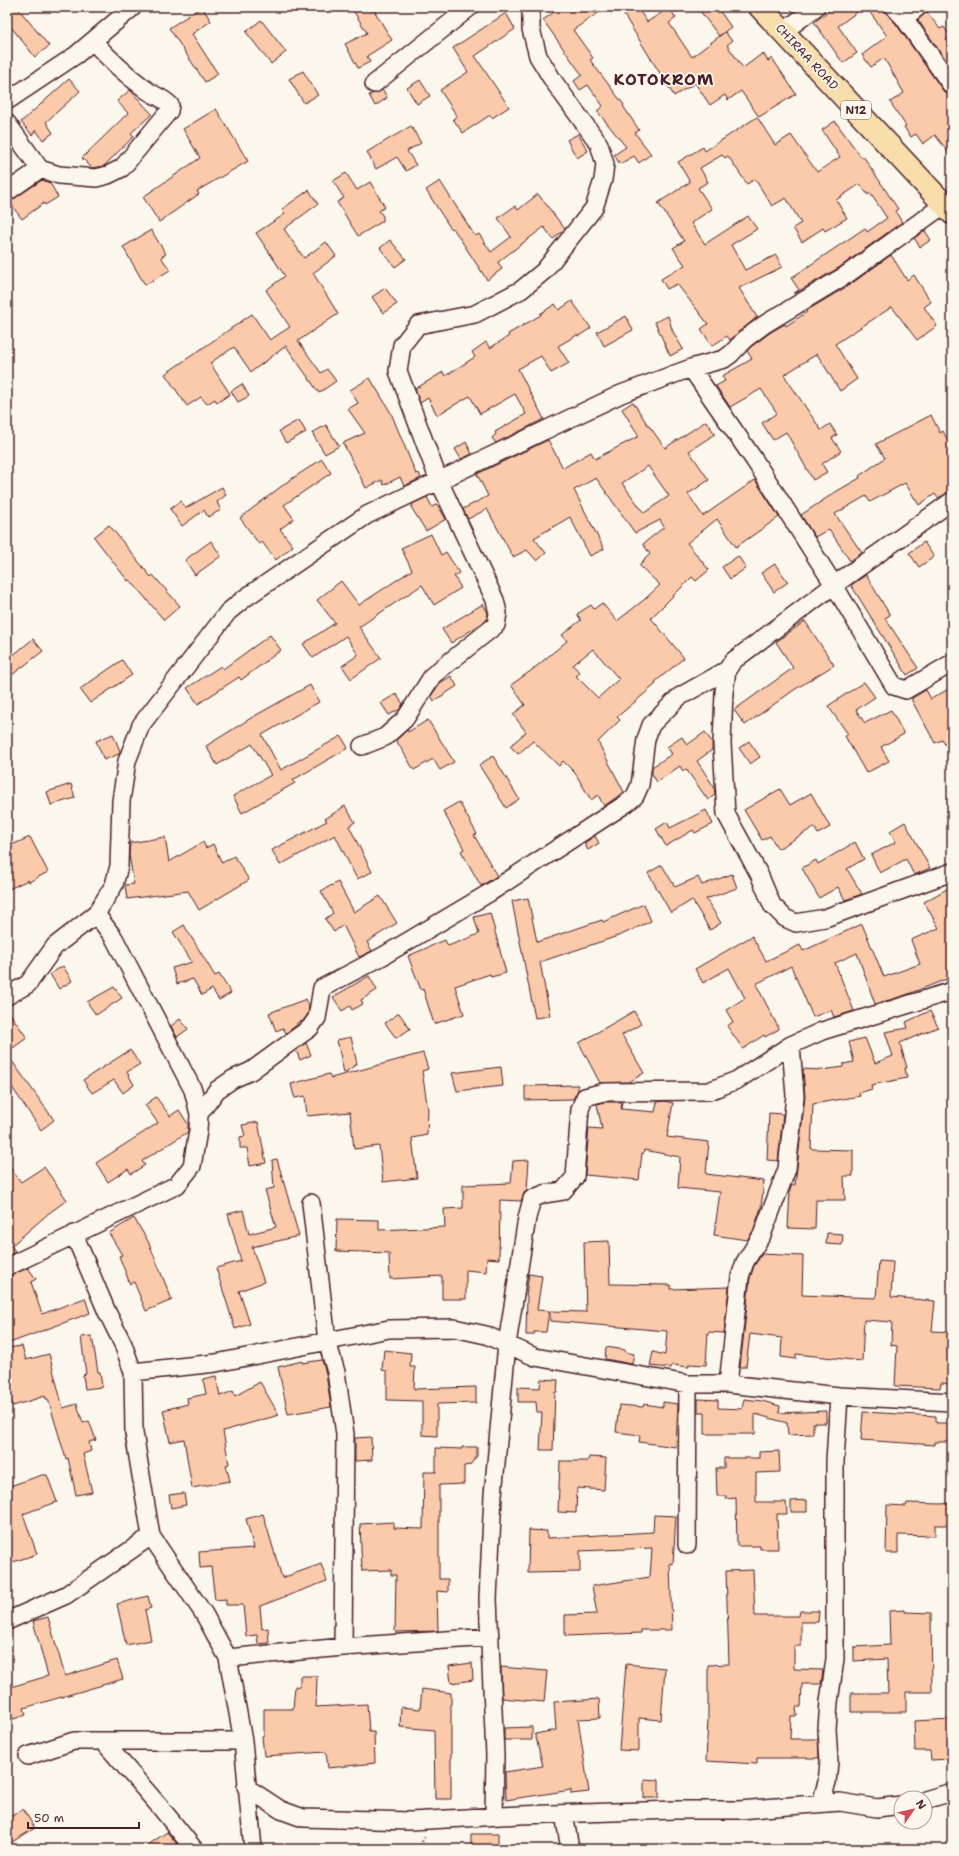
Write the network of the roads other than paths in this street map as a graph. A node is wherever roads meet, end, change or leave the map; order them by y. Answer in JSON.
{"nodes":[{"id":1,"x":133,"y":7,"type":"edge"},
{"id":2,"x":470,"y":7,"type":"edge"},
{"id":3,"x":531,"y":7,"type":"edge"},
{"id":4,"x":760,"y":7,"type":"edge"},
{"id":5,"x":816,"y":7,"type":"edge"},
{"id":6,"x":918,"y":7,"type":"edge"},
{"id":7,"x":899,"y":13,"type":"edge"},
{"id":8,"x":783,"y":32,"type":"junction"},
{"id":9,"x":93,"y":41,"type":"junction"},
{"id":10,"x":374,"y":84,"type":"dead end"},
{"id":11,"x":952,"y":86,"type":"edge"},
{"id":12,"x":7,"y":101,"type":"edge"},
{"id":13,"x":7,"y":123,"type":"edge"},
{"id":14,"x":40,"y":169,"type":"junction"},
{"id":15,"x":7,"y":192,"type":"edge"},
{"id":16,"x":948,"y":208,"type":"edge"},
{"id":17,"x":692,"y":368,"type":"junction"},
{"id":18,"x":438,"y":481,"type":"junction"},
{"id":19,"x":952,"y":501,"type":"edge"},
{"id":20,"x":834,"y":585,"type":"junction"},
{"id":21,"x":952,"y":663,"type":"edge"},
{"id":22,"x":727,"y":670,"type":"junction"},
{"id":23,"x":362,"y":746,"type":"dead end"},
{"id":24,"x":952,"y":872,"type":"edge"},
{"id":25,"x":96,"y":914,"type":"junction"},
{"id":26,"x":952,"y":991,"type":"edge"},
{"id":27,"x":7,"y":996,"type":"edge"},
{"id":28,"x":791,"y":1045,"type":"junction"},
{"id":29,"x":199,"y":1114,"type":"junction"},
{"id":30,"x":311,"y":1203,"type":"dead end"},
{"id":31,"x":74,"y":1234,"type":"junction"},
{"id":32,"x":7,"y":1267,"type":"edge"},
{"id":33,"x":327,"y":1341,"type":"junction"},
{"id":34,"x":507,"y":1344,"type":"junction"},
{"id":35,"x":133,"y":1372,"type":"junction"},
{"id":36,"x":688,"y":1384,"type":"junction"},
{"id":37,"x":728,"y":1384,"type":"junction"},
{"id":38,"x":839,"y":1396,"type":"junction"},
{"id":39,"x":952,"y":1402,"type":"edge"},
{"id":40,"x":151,"y":1536,"type":"junction"},
{"id":41,"x":687,"y":1545,"type":"dead end"},
{"id":42,"x":7,"y":1621,"type":"edge"},
{"id":43,"x":490,"y":1638,"type":"junction"},
{"id":44,"x":343,"y":1646,"type":"junction"},
{"id":45,"x":228,"y":1658,"type":"junction"},
{"id":46,"x":103,"y":1741,"type":"junction"},
{"id":47,"x":243,"y":1741,"type":"junction"},
{"id":48,"x":28,"y":1756,"type":"dead end"},
{"id":49,"x":246,"y":1787,"type":"junction"},
{"id":50,"x":952,"y":1792,"type":"edge"},
{"id":51,"x":933,"y":1798,"type":"edge"},
{"id":52,"x":821,"y":1803,"type":"junction"},
{"id":53,"x":893,"y":1806,"type":"edge"},
{"id":54,"x":564,"y":1814,"type":"junction"},
{"id":55,"x":494,"y":1816,"type":"junction"},
{"id":56,"x":194,"y":1849,"type":"edge"},
{"id":57,"x":253,"y":1849,"type":"edge"},
{"id":58,"x":570,"y":1849,"type":"edge"}],
"edges":[{"from":1,"to":9,"type":"street"},
{"from":2,"to":10,"type":"street"},
{"from":3,"to":18,"type":"street"},
{"from":4,"to":8,"type":"highway","name":"CHIRAA ROAD","number":"N12"},
{"from":5,"to":8,"type":"street"},
{"from":6,"to":7,"type":"street"},
{"from":7,"to":11,"type":"street"},
{"from":8,"to":16,"type":"highway","name":"CHIRAA ROAD","number":"N12"},
{"from":9,"to":12,"type":"street"},
{"from":9,"to":14,"type":"street"},
{"from":13,"to":14,"type":"street"},
{"from":14,"to":15,"type":"street"},
{"from":16,"to":17,"type":"street"},
{"from":17,"to":18,"type":"street"},
{"from":17,"to":20,"type":"street"},
{"from":18,"to":23,"type":"street"},
{"from":18,"to":25,"type":"street"},
{"from":19,"to":20,"type":"street"},
{"from":20,"to":21,"type":"street"},
{"from":20,"to":22,"type":"street"},
{"from":22,"to":24,"type":"street"},
{"from":22,"to":29,"type":"street"},
{"from":25,"to":27,"type":"street"},
{"from":25,"to":29,"type":"street"},
{"from":26,"to":28,"type":"street"},
{"from":28,"to":34,"type":"street"},
{"from":28,"to":37,"type":"street"},
{"from":29,"to":31,"type":"street"},
{"from":30,"to":33,"type":"street"},
{"from":31,"to":32,"type":"street"},
{"from":31,"to":35,"type":"street"},
{"from":33,"to":34,"type":"street"},
{"from":33,"to":35,"type":"street"},
{"from":33,"to":44,"type":"street"},
{"from":34,"to":36,"type":"street"},
{"from":34,"to":43,"type":"street"},
{"from":35,"to":40,"type":"street"},
{"from":36,"to":37,"type":"street"},
{"from":36,"to":41,"type":"street"},
{"from":37,"to":38,"type":"street"},
{"from":38,"to":39,"type":"street"},
{"from":38,"to":52,"type":"street"},
{"from":40,"to":42,"type":"street"},
{"from":40,"to":45,"type":"street"},
{"from":43,"to":44,"type":"street"},
{"from":43,"to":55,"type":"street"},
{"from":44,"to":45,"type":"street"},
{"from":45,"to":47,"type":"street"},
{"from":46,"to":47,"type":"street"},
{"from":46,"to":48,"type":"street"},
{"from":46,"to":56,"type":"street"},
{"from":47,"to":49,"type":"street"},
{"from":49,"to":55,"type":"street"},
{"from":49,"to":57,"type":"street"},
{"from":50,"to":51,"type":"street"},
{"from":52,"to":53,"type":"street"},
{"from":52,"to":54,"type":"street"},
{"from":54,"to":55,"type":"street"},
{"from":54,"to":58,"type":"street"}]}
